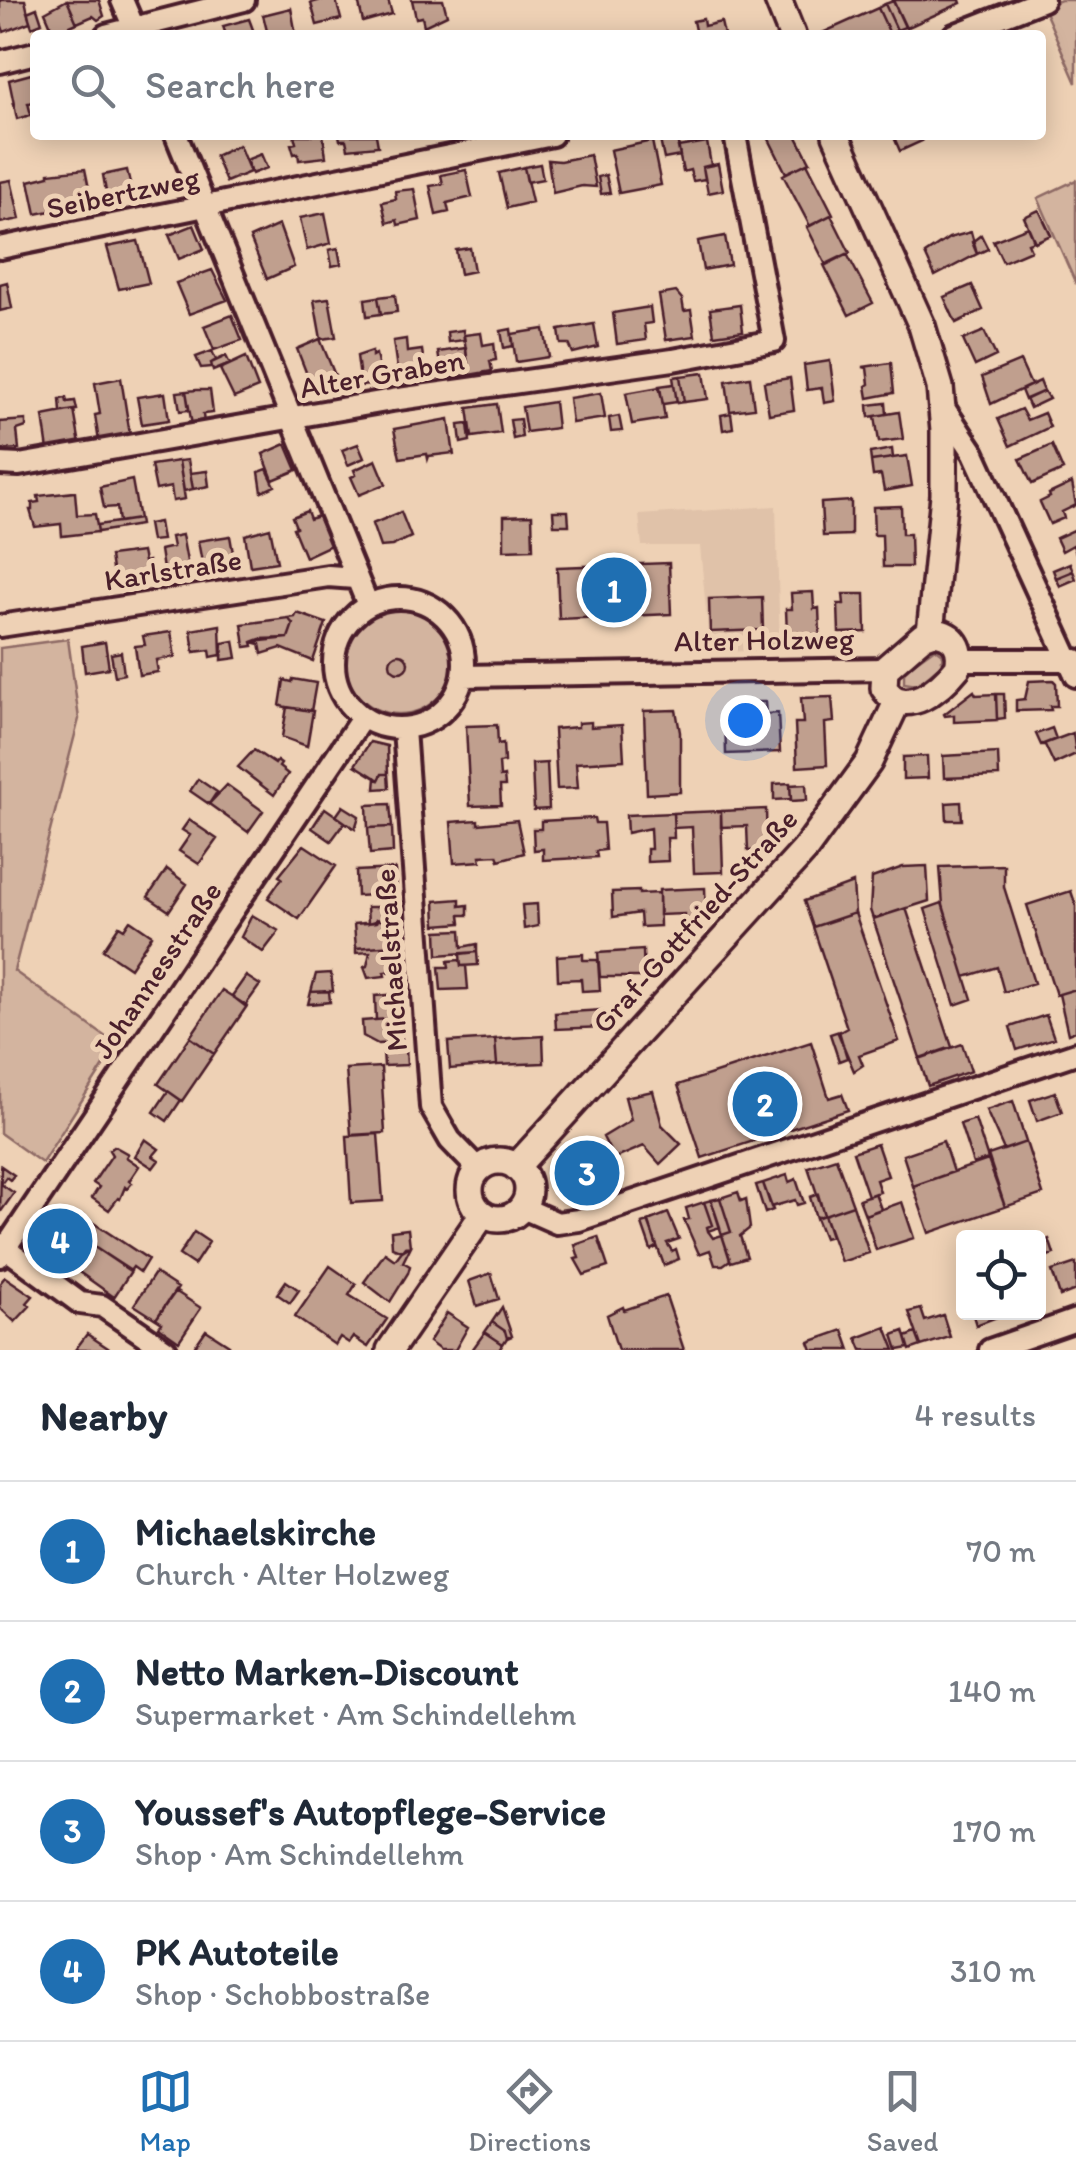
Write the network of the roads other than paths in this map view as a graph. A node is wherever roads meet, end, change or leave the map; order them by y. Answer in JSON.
{"nodes":[{"id":1,"x":122,"y":0,"type":"edge"},
{"id":2,"x":244,"y":0,"type":"edge"},
{"id":3,"x":778,"y":0,"type":"edge"},
{"id":4,"x":1043,"y":0,"type":"edge"},
{"id":5,"x":136,"y":30,"type":"edge"},
{"id":6,"x":139,"y":30,"type":"edge"},
{"id":7,"x":790,"y":30,"type":"edge"},
{"id":8,"x":967,"y":30,"type":"edge"},
{"id":9,"x":30,"y":54,"type":"edge"},
{"id":10,"x":0,"y":62,"type":"edge"},
{"id":11,"x":178,"y":140,"type":"edge"},
{"id":12,"x":528,"y":140,"type":"edge"},
{"id":13,"x":736,"y":140,"type":"edge"},
{"id":14,"x":838,"y":140,"type":"edge"},
{"id":15,"x":204,"y":207,"type":"junction"},
{"id":16,"x":0,"y":248,"type":"edge"},
{"id":17,"x":944,"y":408,"type":"junction"},
{"id":18,"x":291,"y":419,"type":"junction"},
{"id":19,"x":0,"y":464,"type":"edge"},
{"id":20,"x":355,"y":578,"type":"junction"},
{"id":21,"x":368,"y":605,"type":"junction"},
{"id":22,"x":0,"y":626,"type":"edge"},
{"id":23,"x":930,"y":633,"type":"junction"},
{"id":24,"x":960,"y":660,"type":"junction"},
{"id":25,"x":1074,"y":666,"type":"edge"},
{"id":26,"x":885,"y":670,"type":"junction"},
{"id":27,"x":464,"y":676,"type":"junction"},
{"id":28,"x":897,"y":702,"type":"junction"},
{"id":29,"x":362,"y":718,"type":"junction"},
{"id":30,"x":404,"y":729,"type":"junction"},
{"id":31,"x":1076,"y":1054,"type":"edge"},
{"id":32,"x":516,"y":1166,"type":"junction"},
{"id":33,"x":479,"y":1170,"type":"junction"},
{"id":34,"x":523,"y":1208,"type":"junction"},
{"id":35,"x":483,"y":1214,"type":"junction"},
{"id":36,"x":2,"y":1250,"type":"edge"},
{"id":37,"x":1076,"y":1320,"type":"edge"},
{"id":38,"x":166,"y":1350,"type":"edge"},
{"id":39,"x":390,"y":1350,"type":"edge"},
{"id":40,"x":990,"y":1350,"type":"edge"}],
"edges":[{"from":1,"to":5,"type":"street"},
{"from":2,"to":6,"type":"street"},
{"from":3,"to":7,"type":"street"},
{"from":4,"to":8,"type":"street"},
{"from":9,"to":10,"type":"street"},
{"from":11,"to":15,"type":"street"},
{"from":12,"to":15,"type":"street","name":"Seibertzweg"},
{"from":13,"to":18,"type":"street","name":"Alter Graben"},
{"from":14,"to":17,"type":"street"},
{"from":15,"to":16,"type":"street","name":"Seibertzweg"},
{"from":15,"to":18,"type":"street"},
{"from":17,"to":23,"type":"street"},
{"from":17,"to":25,"type":"street"},
{"from":18,"to":19,"type":"street","name":"Alter Graben"},
{"from":18,"to":20,"type":"street"},
{"from":20,"to":21,"type":"street"},
{"from":20,"to":22,"type":"street","name":"Karlstraße"},
{"from":21,"to":27,"type":"street"},
{"from":21,"to":29,"type":"street"},
{"from":23,"to":24,"type":"street"},
{"from":23,"to":26,"type":"street"},
{"from":24,"to":25,"type":"street"},
{"from":24,"to":28,"type":"street"},
{"from":26,"to":27,"type":"street","name":"Alter Holzweg"},
{"from":26,"to":28,"type":"street"},
{"from":27,"to":30,"type":"street"},
{"from":28,"to":32,"type":"street","name":"Graf-Gottfried-Straße"},
{"from":29,"to":30,"type":"street"},
{"from":29,"to":36,"type":"street","name":"Johannesstraße"},
{"from":30,"to":33,"type":"street","name":"Michaelstraße"},
{"from":31,"to":34,"type":"street"},
{"from":32,"to":33,"type":"street"},
{"from":32,"to":34,"type":"street"},
{"from":33,"to":35,"type":"street"},
{"from":34,"to":35,"type":"street"},
{"from":35,"to":39,"type":"street"},
{"from":36,"to":38,"type":"street"},
{"from":37,"to":40,"type":"street"}]}
